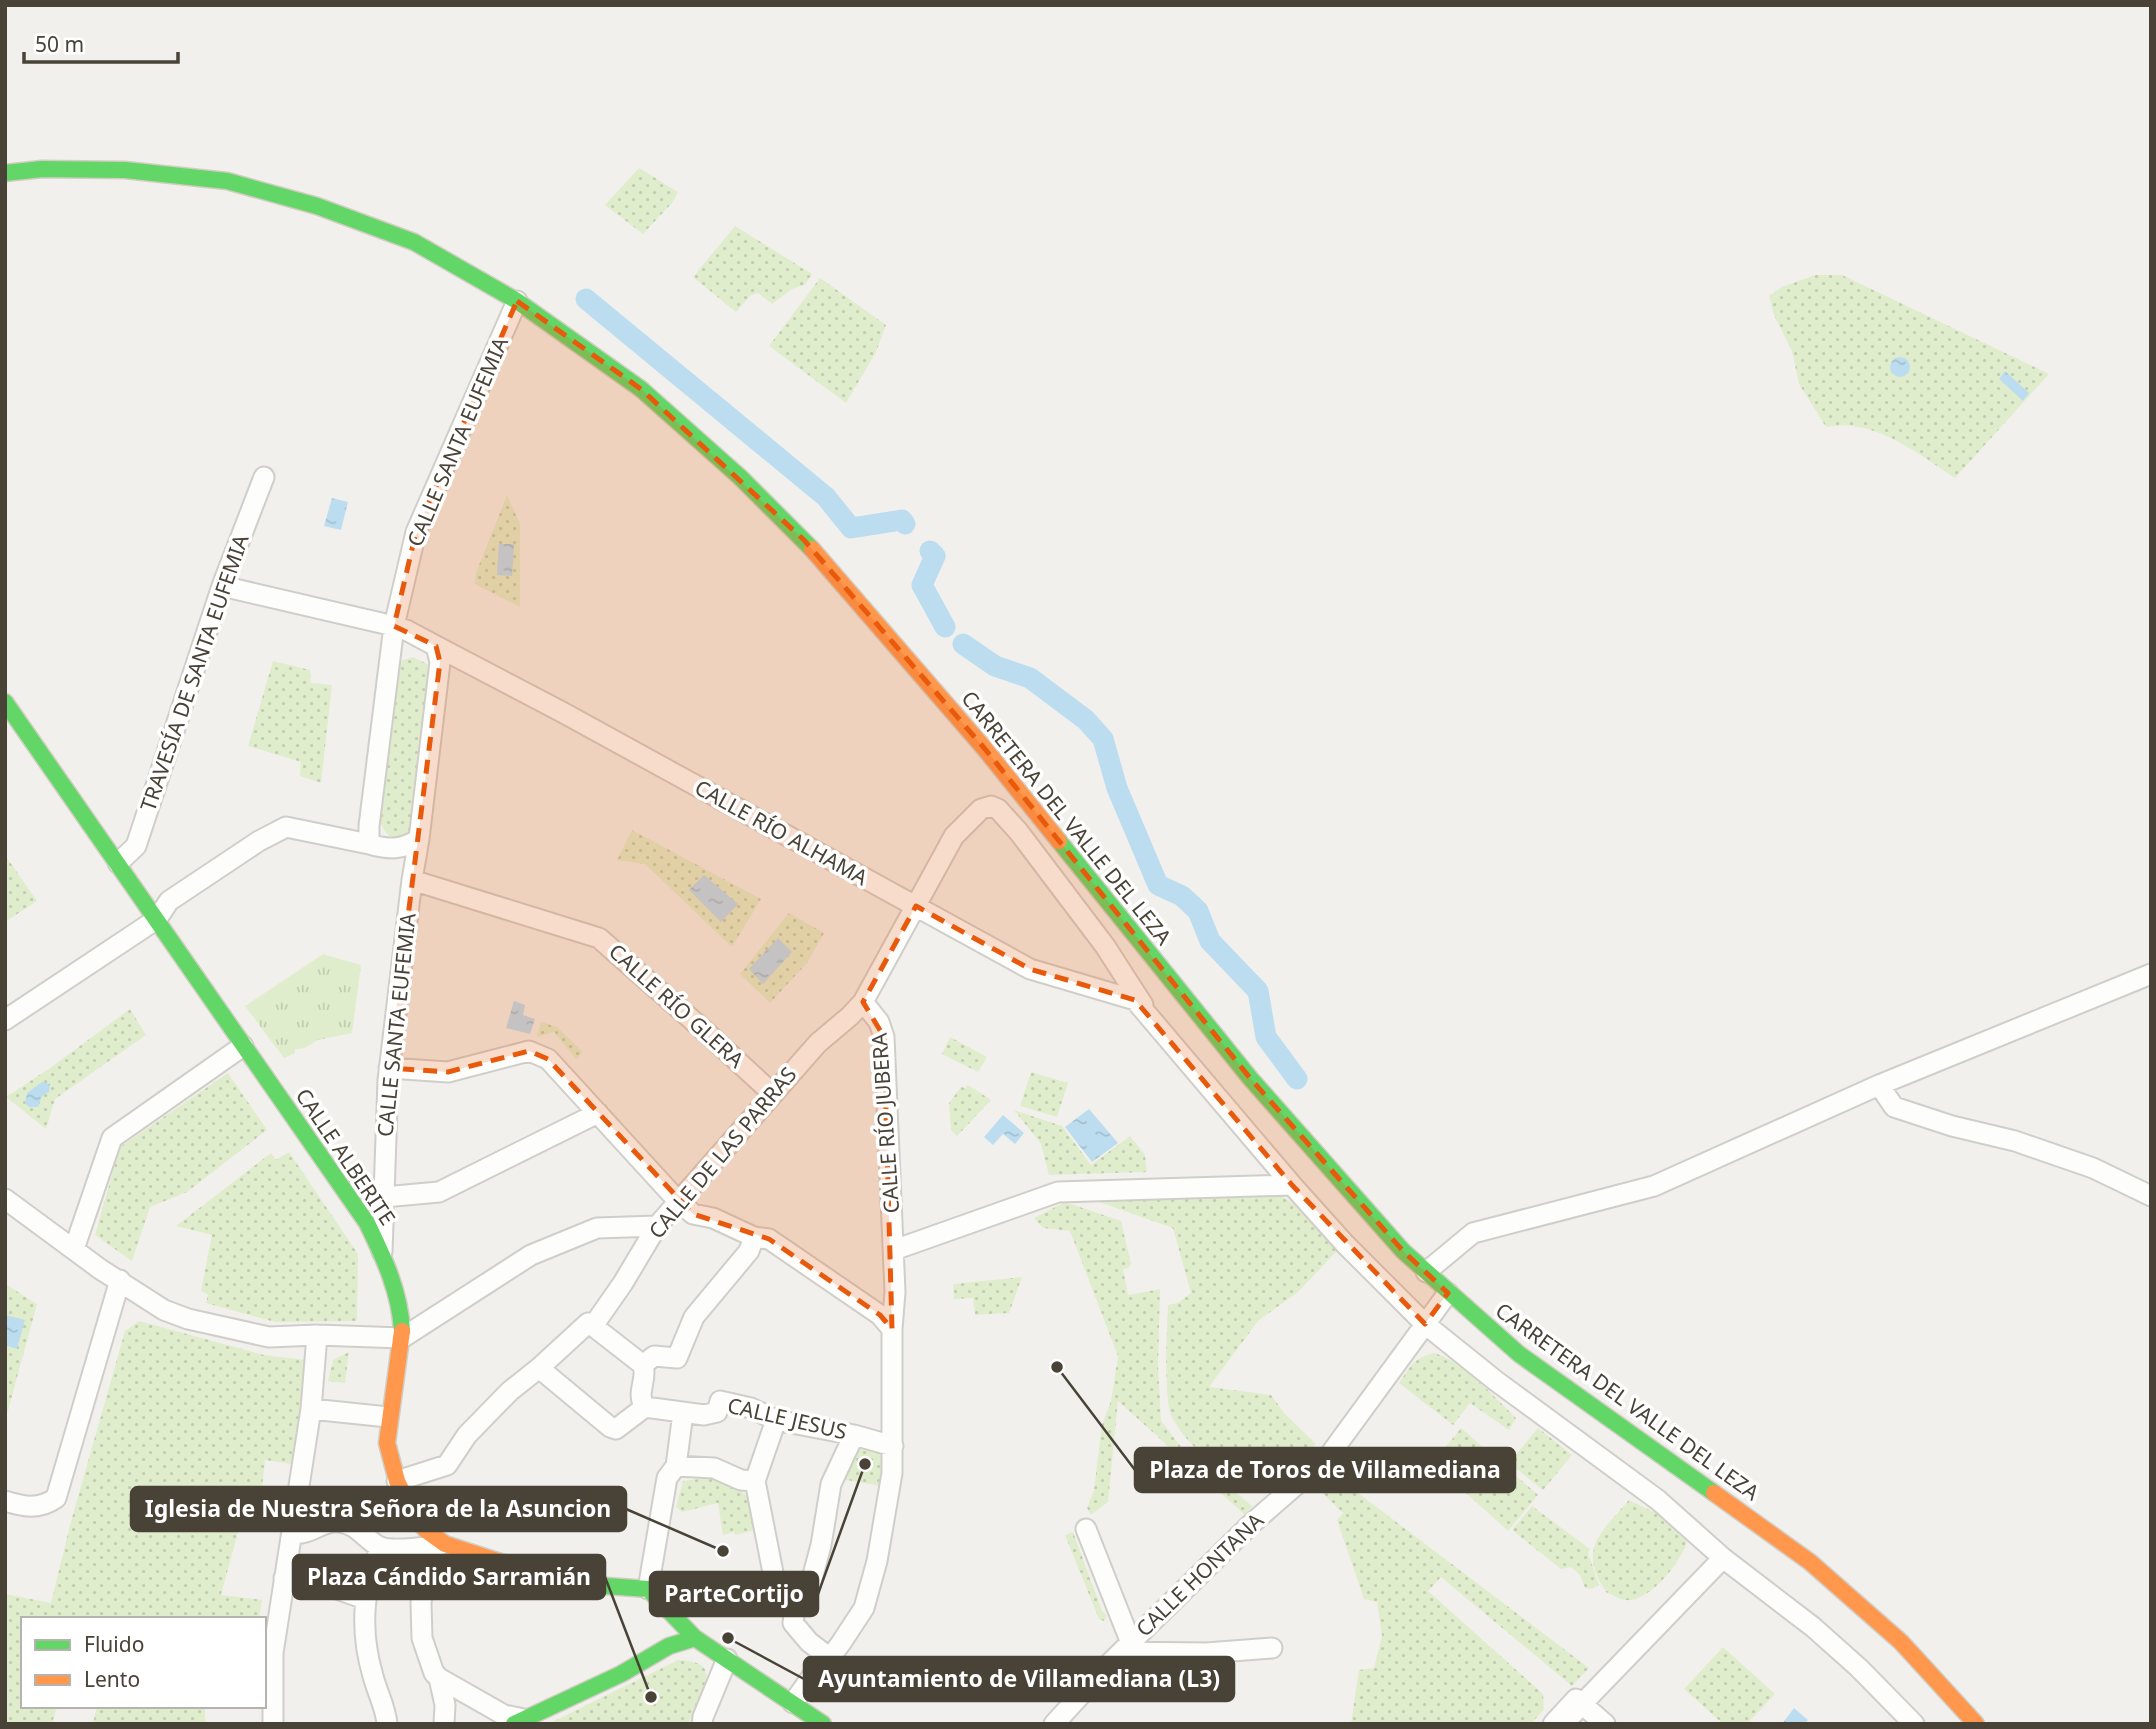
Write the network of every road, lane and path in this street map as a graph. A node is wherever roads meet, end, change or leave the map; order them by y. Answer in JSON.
{"nodes":[{"id":1,"x":5,"y":173,"type":"edge"},
{"id":2,"x":517,"y":301,"type":"junction"},
{"id":3,"x":264,"y":477,"type":"dead end"},
{"id":4,"x":222,"y":586,"type":"junction"},
{"id":5,"x":394,"y":626,"type":"junction"},
{"id":6,"x":429,"y":642,"type":"junction"},
{"id":7,"x":389,"y":666,"type":"junction"},
{"id":8,"x":5,"y":702,"type":"edge"},
{"id":9,"x":419,"y":839,"type":"junction"},
{"id":10,"x":369,"y":844,"type":"junction"},
{"id":11,"x":390,"y":849,"type":"junction"},
{"id":12,"x":118,"y":863,"type":"junction"},
{"id":13,"x":413,"y":873,"type":"junction"},
{"id":14,"x":916,"y":906,"type":"junction"},
{"id":15,"x":157,"y":919,"type":"junction"},
{"id":16,"x":2151,"y":974,"type":"edge"},
{"id":17,"x":863,"y":1002,"type":"junction"},
{"id":18,"x":5,"y":1020,"type":"edge"},
{"id":19,"x":1154,"y":1022,"type":"junction"},
{"id":20,"x":243,"y":1046,"type":"junction"},
{"id":21,"x":389,"y":1068,"type":"junction"},
{"id":22,"x":1879,"y":1085,"type":"junction"},
{"id":23,"x":773,"y":1094,"type":"junction"},
{"id":24,"x":598,"y":1113,"type":"junction"},
{"id":25,"x":1292,"y":1185,"type":"junction"},
{"id":26,"x":2151,"y":1196,"type":"edge"},
{"id":27,"x":384,"y":1197,"type":"junction"},
{"id":28,"x":5,"y":1199,"type":"edge"},
{"id":29,"x":678,"y":1201,"type":"junction"},
{"id":30,"x":657,"y":1226,"type":"junction"},
{"id":31,"x":754,"y":1237,"type":"junction"},
{"id":32,"x":74,"y":1249,"type":"junction"},
{"id":33,"x":894,"y":1251,"type":"junction"},
{"id":34,"x":382,"y":1254,"type":"junction"},
{"id":35,"x":1426,"y":1272,"type":"junction"},
{"id":36,"x":120,"y":1280,"type":"junction"},
{"id":37,"x":1448,"y":1293,"type":"junction"},
{"id":38,"x":1425,"y":1324,"type":"junction"},
{"id":39,"x":593,"y":1326,"type":"junction"},
{"id":40,"x":892,"y":1329,"type":"junction"},
{"id":41,"x":317,"y":1335,"type":"junction"},
{"id":42,"x":402,"y":1338,"type":"junction"},
{"id":43,"x":643,"y":1365,"type":"junction"},
{"id":44,"x":539,"y":1368,"type":"junction"},
{"id":45,"x":645,"y":1407,"type":"junction"},
{"id":46,"x":311,"y":1409,"type":"junction"},
{"id":47,"x":683,"y":1413,"type":"junction"},
{"id":48,"x":388,"y":1417,"type":"junction"},
{"id":49,"x":776,"y":1420,"type":"junction"},
{"id":50,"x":854,"y":1435,"type":"junction"},
{"id":51,"x":893,"y":1446,"type":"junction"},
{"id":52,"x":676,"y":1466,"type":"junction"},
{"id":53,"x":397,"y":1481,"type":"junction"},
{"id":54,"x":755,"y":1481,"type":"junction"},
{"id":55,"x":5,"y":1501,"type":"edge"},
{"id":56,"x":1086,"y":1528,"type":"dead end"},
{"id":57,"x":293,"y":1533,"type":"junction"},
{"id":58,"x":436,"y":1546,"type":"junction"},
{"id":59,"x":381,"y":1547,"type":"junction"},
{"id":60,"x":1723,"y":1558,"type":"junction"},
{"id":61,"x":284,"y":1578,"type":"junction"},
{"id":62,"x":648,"y":1589,"type":"junction"},
{"id":63,"x":809,"y":1589,"type":"junction"},
{"id":64,"x":365,"y":1599,"type":"junction"},
{"id":65,"x":695,"y":1638,"type":"junction"},
{"id":66,"x":1126,"y":1647,"type":"junction"},
{"id":67,"x":1272,"y":1648,"type":"dead end"},
{"id":68,"x":830,"y":1658,"type":"junction"},
{"id":69,"x":727,"y":1659,"type":"junction"},
{"id":70,"x":439,"y":1678,"type":"junction"},
{"id":71,"x":793,"y":1703,"type":"junction"},
{"id":72,"x":1582,"y":1704,"type":"junction"},
{"id":73,"x":528,"y":1720,"type":"edge"},
{"id":74,"x":1911,"y":1722,"type":"edge"},
{"id":75,"x":273,"y":1724,"type":"edge"},
{"id":76,"x":387,"y":1724,"type":"edge"},
{"id":77,"x":444,"y":1724,"type":"edge"},
{"id":78,"x":702,"y":1724,"type":"edge"},
{"id":79,"x":823,"y":1724,"type":"edge"},
{"id":80,"x":1054,"y":1724,"type":"edge"},
{"id":81,"x":1553,"y":1724,"type":"edge"},
{"id":82,"x":1564,"y":1724,"type":"edge"},
{"id":83,"x":1605,"y":1724,"type":"edge"},
{"id":84,"x":1976,"y":1724,"type":"edge"}],
"edges":[{"from":1,"to":2,"type":"main road","name":"CARRETERA DEL VALLE DEL LEZA"},
{"from":2,"to":5,"type":"street","name":"CALLE SANTA EUFEMIA"},
{"from":2,"to":35,"type":"main road","name":"CARRETERA DEL VALLE DEL LEZA"},
{"from":3,"to":4,"type":"street","name":"TRAVESÍA DE SANTA EUFEMIA"},
{"from":4,"to":5,"type":"street"},
{"from":4,"to":12,"type":"street","name":"TRAVESÍA DE SANTA EUFEMIA"},
{"from":5,"to":6,"type":"street"},
{"from":5,"to":7,"type":"street","name":"CALLE SANTA EUFEMIA"},
{"from":6,"to":7,"type":"street"},
{"from":6,"to":9,"type":"street","name":"CALLE SANTA EUFEMIA"},
{"from":6,"to":14,"type":"street","name":"CALLE RÍO ALHAMA"},
{"from":7,"to":10,"type":"street","name":"CALLE SANTA EUFEMIA"},
{"from":8,"to":12,"type":"main road","name":"CALLE ALBERITE"},
{"from":9,"to":11,"type":"street"},
{"from":9,"to":13,"type":"street","name":"CALLE SANTA EUFEMIA"},
{"from":10,"to":11,"type":"street"},
{"from":10,"to":15,"type":"street"},
{"from":11,"to":13,"type":"street","name":"CALLE RÍO GLERA"},
{"from":12,"to":15,"type":"main road","name":"CALLE ALBERITE"},
{"from":13,"to":21,"type":"street","name":"CALLE SANTA EUFEMIA"},
{"from":13,"to":23,"type":"street","name":"CALLE RÍO GLERA"},
{"from":14,"to":17,"type":"street","name":"CALLE DE LAS PARRAS"},
{"from":14,"to":19,"type":"street","name":"CALLE RÍO ALHAMA"},
{"from":14,"to":19,"type":"street","name":"CALLE DE LAS PARRAS"},
{"from":15,"to":18,"type":"street"},
{"from":15,"to":20,"type":"main road","name":"CALLE ALBERITE"},
{"from":16,"to":22,"type":"street"},
{"from":17,"to":23,"type":"street","name":"CALLE DE LAS PARRAS"},
{"from":17,"to":33,"type":"street","name":"CALLE RÍO JUBERA"},
{"from":19,"to":25,"type":"street"},
{"from":20,"to":32,"type":"street"},
{"from":20,"to":34,"type":"main road","name":"CALLE ALBERITE"},
{"from":21,"to":24,"type":"street"},
{"from":21,"to":27,"type":"street","name":"CALLE SANTA EUFEMIA"},
{"from":22,"to":26,"type":"street"},
{"from":22,"to":35,"type":"street"},
{"from":23,"to":29,"type":"street","name":"CALLE DE LAS PARRAS"},
{"from":24,"to":27,"type":"street"},
{"from":24,"to":29,"type":"street"},
{"from":25,"to":33,"type":"street"},
{"from":25,"to":38,"type":"street"},
{"from":27,"to":34,"type":"street","name":"CALLE SANTA EUFEMIA"},
{"from":28,"to":32,"type":"street"},
{"from":29,"to":30,"type":"street","name":"CALLE DE LAS PARRAS"},
{"from":29,"to":31,"type":"street"},
{"from":30,"to":39,"type":"street","name":"CALLE DE LAS PARRAS"},
{"from":30,"to":42,"type":"street"},
{"from":31,"to":40,"type":"street"},
{"from":31,"to":43,"type":"street"},
{"from":32,"to":36,"type":"street"},
{"from":33,"to":40,"type":"street","name":"CALLE RÍO JUBERA"},
{"from":34,"to":42,"type":"main road","name":"CALLE ALBERITE"},
{"from":35,"to":37,"type":"main road","name":"CARRETERA DEL VALLE DEL LEZA"},
{"from":36,"to":41,"type":"street"},
{"from":36,"to":55,"type":"street"},
{"from":37,"to":38,"type":"street","name":"CALLE HONTANA"},
{"from":37,"to":84,"type":"main road","name":"CARRETERA DEL VALLE DEL LEZA"},
{"from":38,"to":60,"type":"street"},
{"from":38,"to":66,"type":"street","name":"CALLE HONTANA"},
{"from":39,"to":43,"type":"street"},
{"from":39,"to":44,"type":"street","name":"CALLE DE LAS PARRAS"},
{"from":40,"to":51,"type":"street","name":"CALLE RÍO JUBERA"},
{"from":41,"to":42,"type":"street"},
{"from":41,"to":46,"type":"street"},
{"from":42,"to":48,"type":"main road","name":"CALLE ALBERITE"},
{"from":43,"to":45,"type":"street"},
{"from":44,"to":45,"type":"street"},
{"from":44,"to":53,"type":"street","name":"CALLE DE LAS PARRAS"},
{"from":45,"to":47,"type":"street","name":"CALLE JESUS"},
{"from":46,"to":48,"type":"street"},
{"from":46,"to":57,"type":"street"},
{"from":47,"to":49,"type":"street","name":"CALLE JESUS"},
{"from":47,"to":52,"type":"street"},
{"from":48,"to":53,"type":"main road","name":"CALLE ALBERITE"},
{"from":49,"to":50,"type":"street","name":"CALLE JESUS"},
{"from":49,"to":54,"type":"street"},
{"from":50,"to":51,"type":"street","name":"CALLE JESUS"},
{"from":50,"to":63,"type":"street"},
{"from":51,"to":68,"type":"street","name":"CALLE RÍO JUBERA"},
{"from":52,"to":54,"type":"street"},
{"from":52,"to":62,"type":"street"},
{"from":53,"to":58,"type":"main road","name":"CALLE ALBERITE"},
{"from":54,"to":63,"type":"street"},
{"from":56,"to":66,"type":"street"},
{"from":57,"to":59,"type":"street"},
{"from":57,"to":61,"type":"street"},
{"from":58,"to":59,"type":"street"},
{"from":58,"to":62,"type":"main road","name":"CALLE ALBERITE"},
{"from":58,"to":70,"type":"street"},
{"from":59,"to":64,"type":"street"},
{"from":60,"to":72,"type":"street"},
{"from":60,"to":74,"type":"street"},
{"from":61,"to":64,"type":"street"},
{"from":61,"to":75,"type":"street"},
{"from":62,"to":65,"type":"main road"},
{"from":63,"to":68,"type":"street"},
{"from":64,"to":76,"type":"street"},
{"from":65,"to":69,"type":"main road"},
{"from":65,"to":73,"type":"main road"},
{"from":66,"to":67,"type":"street"},
{"from":66,"to":80,"type":"street","name":"CALLE HONTANA"},
{"from":68,"to":71,"type":"street","name":"CALLE RÍO JUBERA"},
{"from":69,"to":71,"type":"main road"},
{"from":69,"to":78,"type":"street"},
{"from":70,"to":73,"type":"street"},
{"from":70,"to":77,"type":"street"},
{"from":71,"to":79,"type":"main road"},
{"from":72,"to":81,"type":"street"},
{"from":72,"to":82,"type":"street"},
{"from":72,"to":83,"type":"street"}]}
